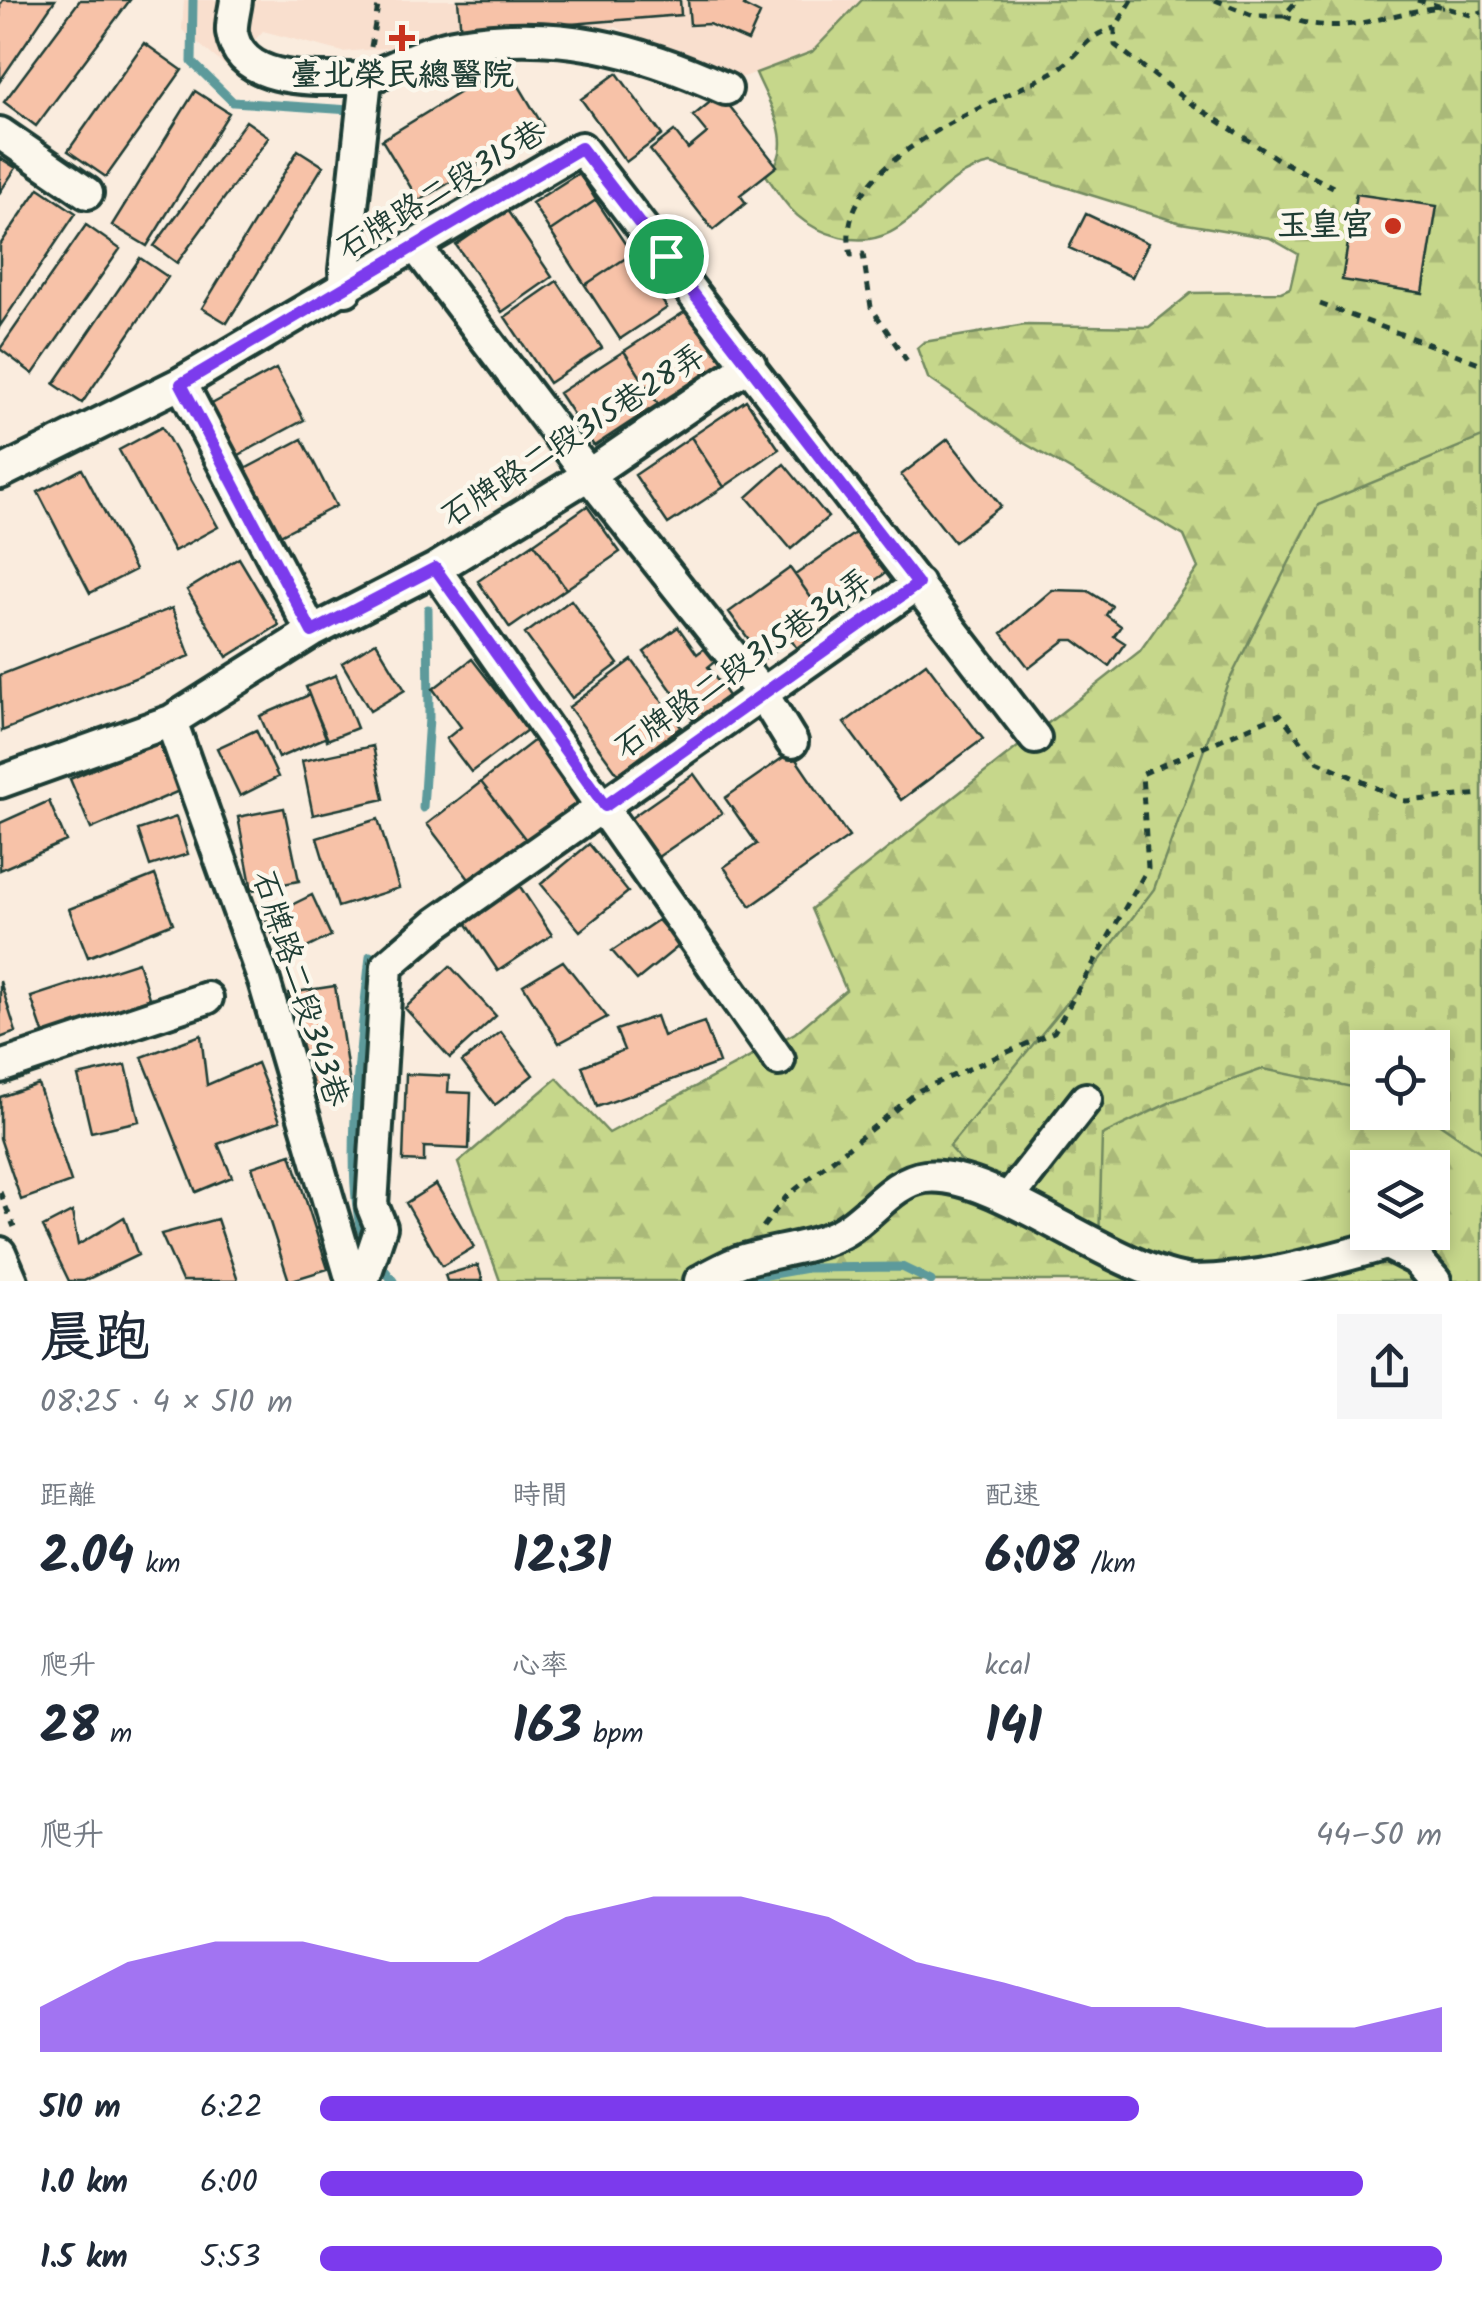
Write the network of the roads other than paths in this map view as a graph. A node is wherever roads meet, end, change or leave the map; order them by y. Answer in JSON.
{"nodes":[{"id":1,"x":236,"y":0,"type":"edge"},
{"id":2,"x":366,"y":79,"type":"junction"},
{"id":3,"x":726,"y":89,"type":"dead end"},
{"id":4,"x":0,"y":133,"type":"edge"},
{"id":5,"x":88,"y":193,"type":"dead end"},
{"id":6,"x":418,"y":248,"type":"junction"},
{"id":7,"x":346,"y":290,"type":"junction"},
{"id":8,"x":750,"y":364,"type":"junction"},
{"id":9,"x":181,"y":384,"type":"junction"},
{"id":10,"x":0,"y":473,"type":"edge"},
{"id":11,"x":588,"y":474,"type":"junction"},
{"id":12,"x":423,"y":575,"type":"junction"},
{"id":13,"x":918,"y":584,"type":"junction"},
{"id":14,"x":312,"y":632,"type":"junction"},
{"id":15,"x":762,"y":693,"type":"junction"},
{"id":16,"x":170,"y":721,"type":"junction"},
{"id":17,"x":1035,"y":738,"type":"dead end"},
{"id":18,"x":792,"y":742,"type":"dead end"},
{"id":19,"x":0,"y":782,"type":"edge"},
{"id":20,"x":605,"y":806,"type":"junction"},
{"id":21,"x":207,"y":998,"type":"dead end"},
{"id":22,"x":780,"y":1060,"type":"dead end"},
{"id":23,"x":0,"y":1067,"type":"edge"},
{"id":24,"x":1086,"y":1099,"type":"dead end"},
{"id":25,"x":1008,"y":1200,"type":"junction"},
{"id":26,"x":0,"y":1254,"type":"edge"},
{"id":27,"x":12,"y":1281,"type":"edge"},
{"id":28,"x":352,"y":1281,"type":"edge"},
{"id":29,"x":363,"y":1281,"type":"edge"},
{"id":30,"x":700,"y":1281,"type":"edge"},
{"id":31,"x":1435,"y":1281,"type":"edge"}],
"edges":[{"from":1,"to":2,"type":"street"},
{"from":2,"to":3,"type":"street"},
{"from":2,"to":7,"type":"street"},
{"from":4,"to":5,"type":"street"},
{"from":6,"to":7,"type":"street","name":"石牌路二段315巷"},
{"from":6,"to":8,"type":"street","name":"石牌路二段315巷"},
{"from":6,"to":11,"type":"street"},
{"from":7,"to":9,"type":"street","name":"石牌路二段315巷"},
{"from":8,"to":11,"type":"street","name":"石牌路二段315巷28弄"},
{"from":8,"to":13,"type":"street","name":"石牌路二段315巷"},
{"from":9,"to":10,"type":"street","name":"石牌路二段315巷"},
{"from":9,"to":14,"type":"street"},
{"from":11,"to":12,"type":"street","name":"石牌路二段315巷28弄"},
{"from":11,"to":15,"type":"street"},
{"from":12,"to":14,"type":"street","name":"石牌路二段315巷28弄"},
{"from":12,"to":20,"type":"street"},
{"from":13,"to":15,"type":"street","name":"石牌路二段315巷34弄"},
{"from":13,"to":17,"type":"street","name":"石牌路二段315巷"},
{"from":14,"to":16,"type":"street","name":"石牌路二段315巷28弄"},
{"from":15,"to":18,"type":"street"},
{"from":15,"to":20,"type":"street","name":"石牌路二段315巷34弄"},
{"from":16,"to":19,"type":"street","name":"石牌路二段315巷28弄"},
{"from":16,"to":28,"type":"street","name":"石牌路二段343巷"},
{"from":20,"to":22,"type":"street"},
{"from":20,"to":29,"type":"street","name":"石牌路二段315巷34弄"},
{"from":21,"to":23,"type":"street"},
{"from":24,"to":25,"type":"street"},
{"from":25,"to":30,"type":"street"},
{"from":25,"to":31,"type":"street"},
{"from":26,"to":27,"type":"street"}]}
